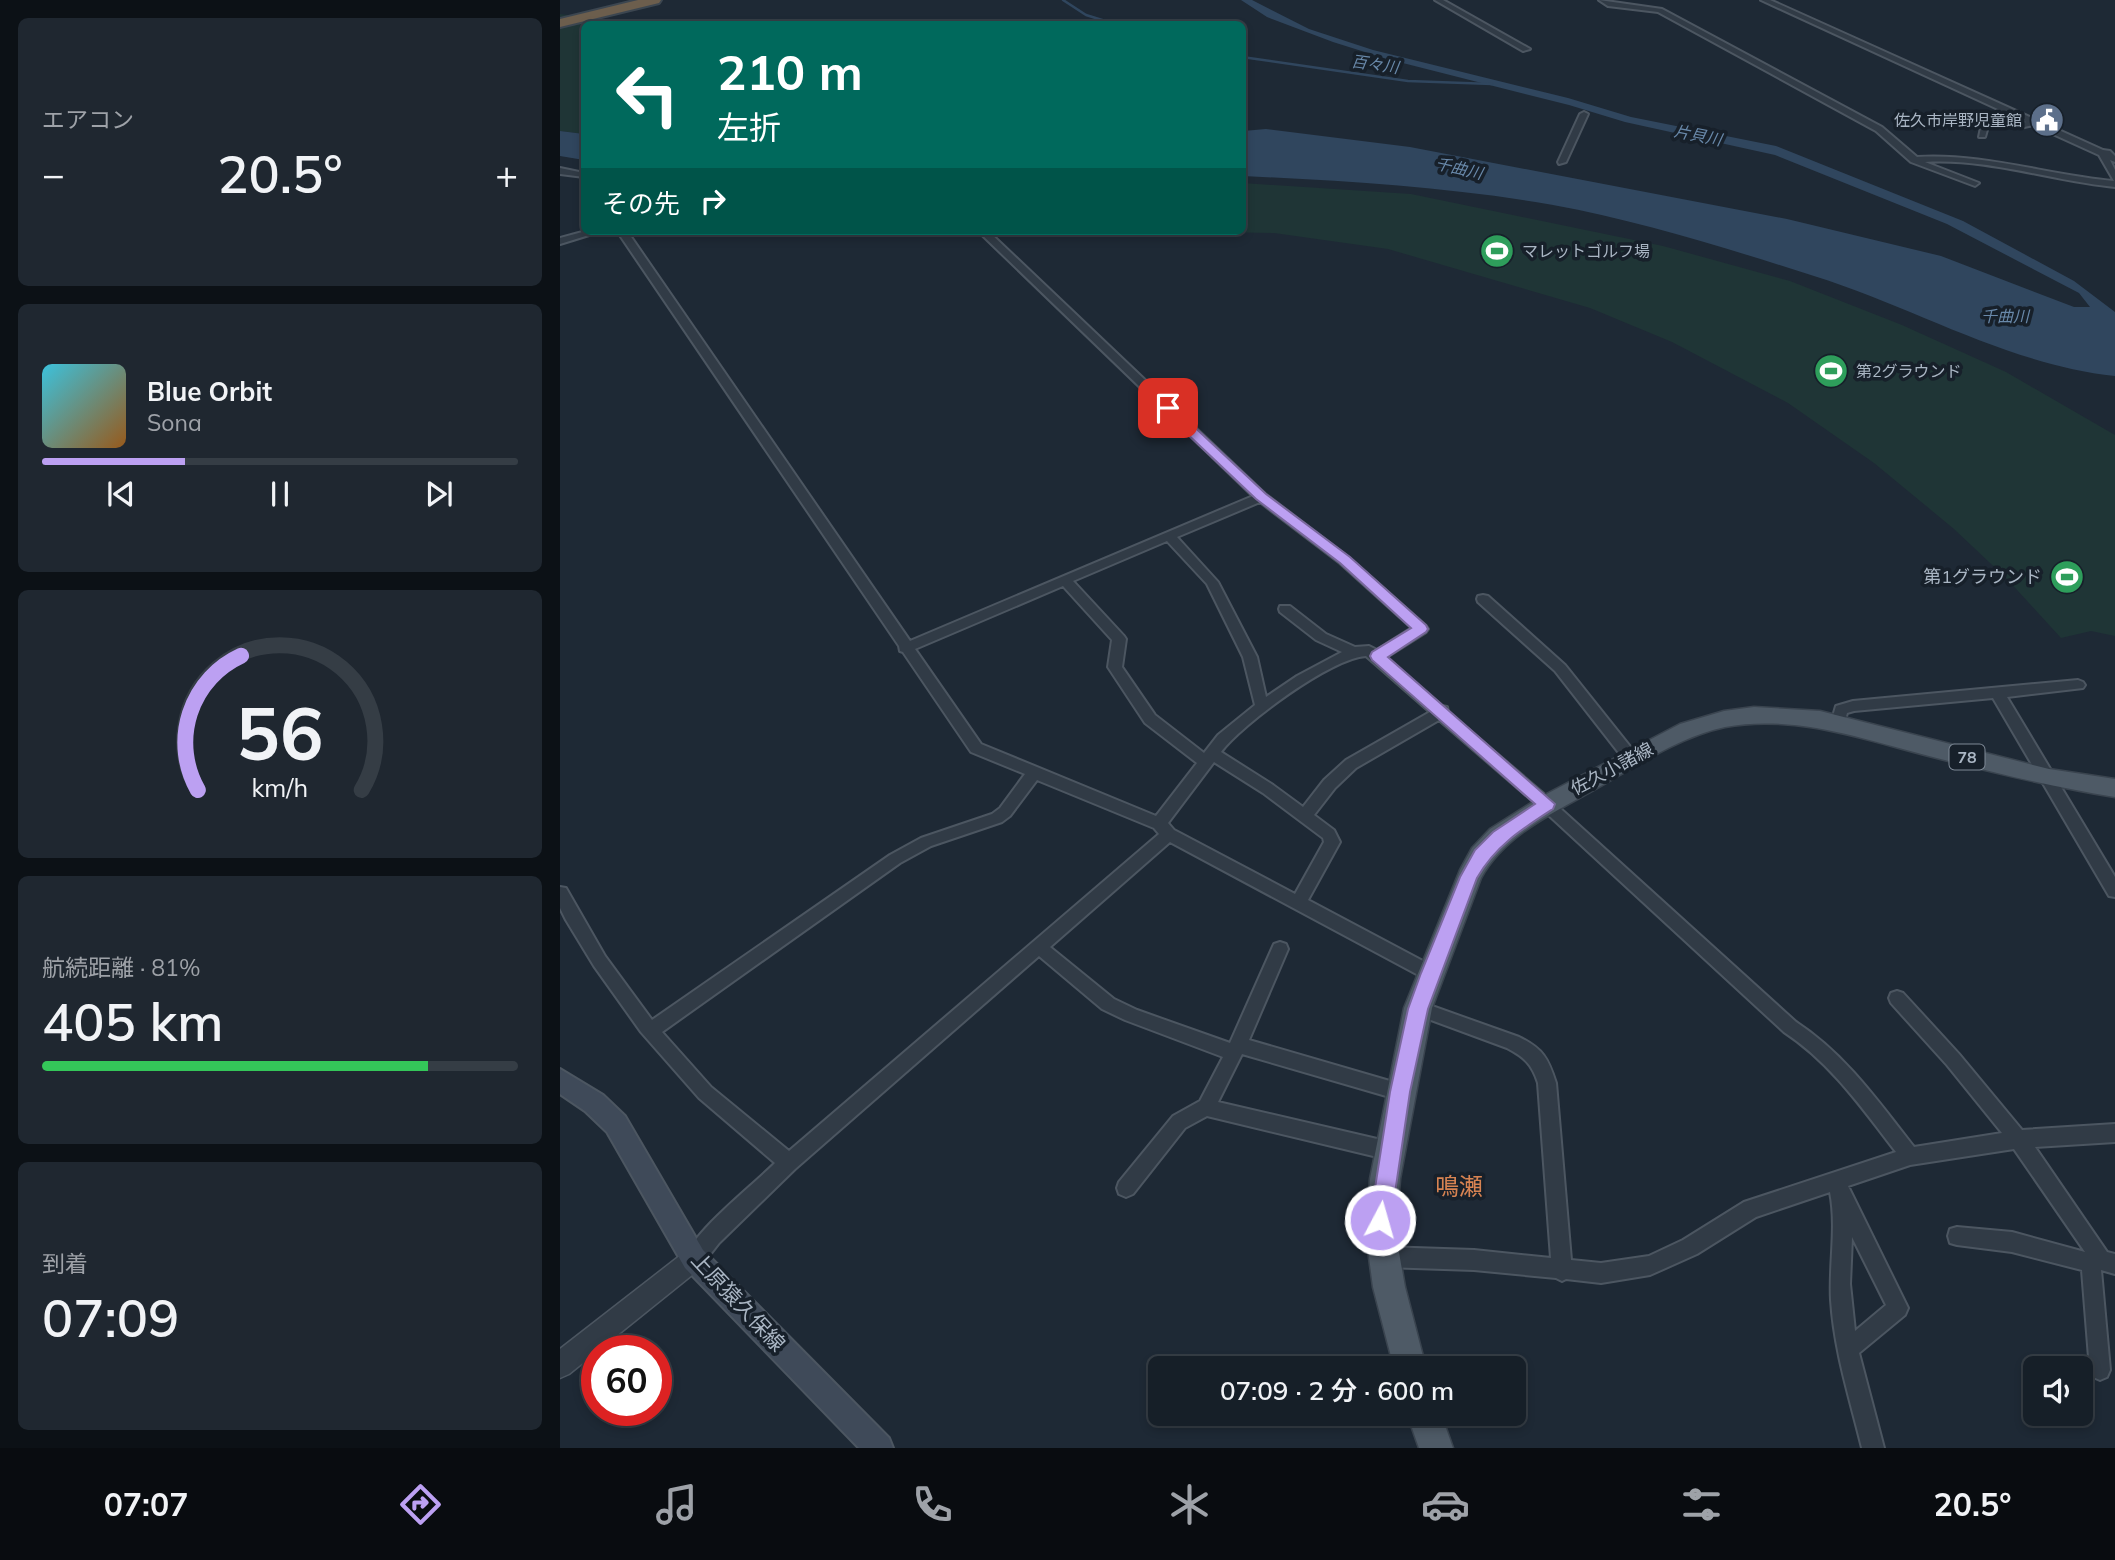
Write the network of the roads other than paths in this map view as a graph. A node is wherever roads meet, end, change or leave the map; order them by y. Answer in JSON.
{"nodes":[{"id":1,"x":653,"y":0,"type":"edge"},
{"id":2,"x":1438,"y":0,"type":"edge"},
{"id":3,"x":1602,"y":0,"type":"edge"},
{"id":4,"x":1764,"y":0,"type":"edge"},
{"id":5,"x":560,"y":23,"type":"edge"},
{"id":6,"x":1526,"y":49,"type":"dead end"},
{"id":7,"x":1584,"y":114,"type":"dead end"},
{"id":8,"x":2034,"y":122,"type":"junction"},
{"id":9,"x":1982,"y":135,"type":"dead end"},
{"id":10,"x":2102,"y":153,"type":"junction"},
{"id":11,"x":2115,"y":153,"type":"edge"},
{"id":12,"x":2115,"y":159,"type":"edge"},
{"id":13,"x":1912,"y":160,"type":"junction"},
{"id":14,"x":1562,"y":162,"type":"dead end"},
{"id":15,"x":560,"y":171,"type":"edge"},
{"id":16,"x":581,"y":174,"type":"edge"},
{"id":17,"x":2115,"y":182,"type":"edge"},
{"id":18,"x":1975,"y":183,"type":"dead end"},
{"id":19,"x":582,"y":235,"type":"edge"},
{"id":20,"x":625,"y":235,"type":"edge"},
{"id":21,"x":987,"y":235,"type":"edge"},
{"id":22,"x":560,"y":241,"type":"edge"},
{"id":23,"x":1261,"y":496,"type":"junction"},
{"id":24,"x":1169,"y":536,"type":"junction"},
{"id":25,"x":1065,"y":580,"type":"junction"},
{"id":26,"x":1483,"y":599,"type":"dead end"},
{"id":27,"x":1285,"y":609,"type":"dead end"},
{"id":28,"x":905,"y":648,"type":"junction"},
{"id":29,"x":1353,"y":652,"type":"junction"},
{"id":30,"x":1378,"y":656,"type":"junction"},
{"id":31,"x":2078,"y":685,"type":"dead end"},
{"id":32,"x":1998,"y":694,"type":"junction"},
{"id":33,"x":1262,"y":707,"type":"junction"},
{"id":34,"x":1442,"y":711,"type":"junction"},
{"id":35,"x":1838,"y":723,"type":"junction"},
{"id":36,"x":1208,"y":758,"type":"junction"},
{"id":37,"x":1631,"y":758,"type":"junction"},
{"id":38,"x":1034,"y":773,"type":"junction"},
{"id":39,"x":2049,"y":778,"type":"junction"},
{"id":40,"x":2115,"y":788,"type":"edge"},
{"id":41,"x":1547,"y":804,"type":"junction"},
{"id":42,"x":1304,"y":816,"type":"junction"},
{"id":43,"x":1164,"y":829,"type":"junction"},
{"id":44,"x":2115,"y":891,"type":"edge"},
{"id":45,"x":560,"y":893,"type":"edge"},
{"id":46,"x":1299,"y":901,"type":"junction"},
{"id":47,"x":1038,"y":946,"type":"junction"},
{"id":48,"x":1280,"y":949,"type":"dead end"},
{"id":49,"x":1430,"y":973,"type":"junction"},
{"id":50,"x":1897,"y":998,"type":"dead end"},
{"id":51,"x":1418,"y":1009,"type":"junction"},
{"id":52,"x":652,"y":1030,"type":"junction"},
{"id":53,"x":1235,"y":1048,"type":"junction"},
{"id":54,"x":560,"y":1080,"type":"edge"},
{"id":55,"x":1400,"y":1092,"type":"junction"},
{"id":56,"x":1206,"y":1107,"type":"junction"},
{"id":57,"x":2115,"y":1133,"type":"edge"},
{"id":58,"x":2020,"y":1139,"type":"junction"},
{"id":59,"x":1390,"y":1151,"type":"junction"},
{"id":60,"x":1910,"y":1156,"type":"junction"},
{"id":61,"x":789,"y":1163,"type":"junction"},
{"id":62,"x":1126,"y":1188,"type":"dead end"},
{"id":63,"x":1840,"y":1189,"type":"junction"},
{"id":64,"x":1957,"y":1236,"type":"dead end"},
{"id":65,"x":1384,"y":1257,"type":"junction"},
{"id":66,"x":694,"y":1259,"type":"junction"},
{"id":67,"x":2102,"y":1262,"type":"edge"},
{"id":68,"x":1562,"y":1271,"type":"junction"},
{"id":69,"x":1848,"y":1349,"type":"junction"},
{"id":70,"x":1406,"y":1356,"type":"edge"},
{"id":71,"x":560,"y":1365,"type":"edge"},
{"id":72,"x":2100,"y":1370,"type":"dead end"},
{"id":73,"x":1428,"y":1426,"type":"edge"},
{"id":74,"x":879,"y":1448,"type":"edge"},
{"id":75,"x":1436,"y":1448,"type":"edge"},
{"id":76,"x":1873,"y":1448,"type":"edge"}],
"edges":[{"from":1,"to":5,"type":"highway"},
{"from":2,"to":6,"type":"street"},
{"from":3,"to":13,"type":"street"},
{"from":4,"to":8,"type":"street"},
{"from":7,"to":14,"type":"street"},
{"from":8,"to":9,"type":"street"},
{"from":8,"to":10,"type":"street"},
{"from":10,"to":11,"type":"street"},
{"from":10,"to":12,"type":"street"},
{"from":10,"to":17,"type":"street"},
{"from":13,"to":17,"type":"street"},
{"from":13,"to":18,"type":"street"},
{"from":15,"to":16,"type":"street"},
{"from":19,"to":22,"type":"street"},
{"from":20,"to":28,"type":"street"},
{"from":21,"to":23,"type":"street"},
{"from":23,"to":24,"type":"street"},
{"from":23,"to":30,"type":"street"},
{"from":24,"to":25,"type":"street"},
{"from":24,"to":33,"type":"street"},
{"from":25,"to":28,"type":"street"},
{"from":25,"to":36,"type":"street"},
{"from":26,"to":37,"type":"street"},
{"from":27,"to":29,"type":"street"},
{"from":28,"to":38,"type":"street"},
{"from":29,"to":30,"type":"street"},
{"from":29,"to":33,"type":"street"},
{"from":30,"to":34,"type":"street"},
{"from":31,"to":32,"type":"street"},
{"from":32,"to":35,"type":"street"},
{"from":32,"to":39,"type":"street"},
{"from":33,"to":36,"type":"street"},
{"from":34,"to":41,"type":"street"},
{"from":34,"to":42,"type":"street"},
{"from":35,"to":37,"type":"main road","name":"佐久小諸線","number":"78"},
{"from":35,"to":39,"type":"main road","name":"佐久小諸線","number":"78"},
{"from":36,"to":42,"type":"street"},
{"from":36,"to":43,"type":"street"},
{"from":37,"to":41,"type":"main road","name":"佐久小諸線","number":"78"},
{"from":38,"to":43,"type":"street"},
{"from":38,"to":52,"type":"street"},
{"from":39,"to":40,"type":"main road","name":"佐久小諸線","number":"78"},
{"from":39,"to":44,"type":"street"},
{"from":41,"to":49,"type":"main road","name":"佐久小諸線","number":"78"},
{"from":41,"to":60,"type":"street"},
{"from":42,"to":46,"type":"street"},
{"from":43,"to":46,"type":"street"},
{"from":43,"to":47,"type":"street"},
{"from":45,"to":52,"type":"street"},
{"from":46,"to":49,"type":"street"},
{"from":47,"to":53,"type":"street"},
{"from":47,"to":61,"type":"street"},
{"from":48,"to":53,"type":"street"},
{"from":49,"to":51,"type":"main road","name":"佐久小諸線","number":"78"},
{"from":50,"to":58,"type":"street"},
{"from":51,"to":55,"type":"main road","name":"佐久小諸線","number":"78"},
{"from":51,"to":68,"type":"street"},
{"from":52,"to":61,"type":"street"},
{"from":53,"to":55,"type":"street"},
{"from":53,"to":56,"type":"street"},
{"from":54,"to":66,"type":"main road","name":"上原猿久保線"},
{"from":55,"to":59,"type":"main road","name":"佐久小諸線","number":"78"},
{"from":56,"to":59,"type":"street"},
{"from":56,"to":62,"type":"street"},
{"from":57,"to":58,"type":"street"},
{"from":58,"to":60,"type":"street"},
{"from":58,"to":67,"type":"street"},
{"from":59,"to":65,"type":"main road","name":"佐久小諸線","number":"78"},
{"from":60,"to":63,"type":"street"},
{"from":61,"to":66,"type":"street"},
{"from":63,"to":68,"type":"street"},
{"from":63,"to":69,"type":"street"},
{"from":63,"to":69,"type":"street"},
{"from":64,"to":67,"type":"street"},
{"from":65,"to":68,"type":"street"},
{"from":65,"to":70,"type":"main road","name":"佐久小諸線","number":"78"},
{"from":66,"to":71,"type":"street"},
{"from":66,"to":74,"type":"main road","name":"上原猿久保線"},
{"from":67,"to":72,"type":"street"},
{"from":69,"to":76,"type":"street"},
{"from":73,"to":75,"type":"main road"}]}
